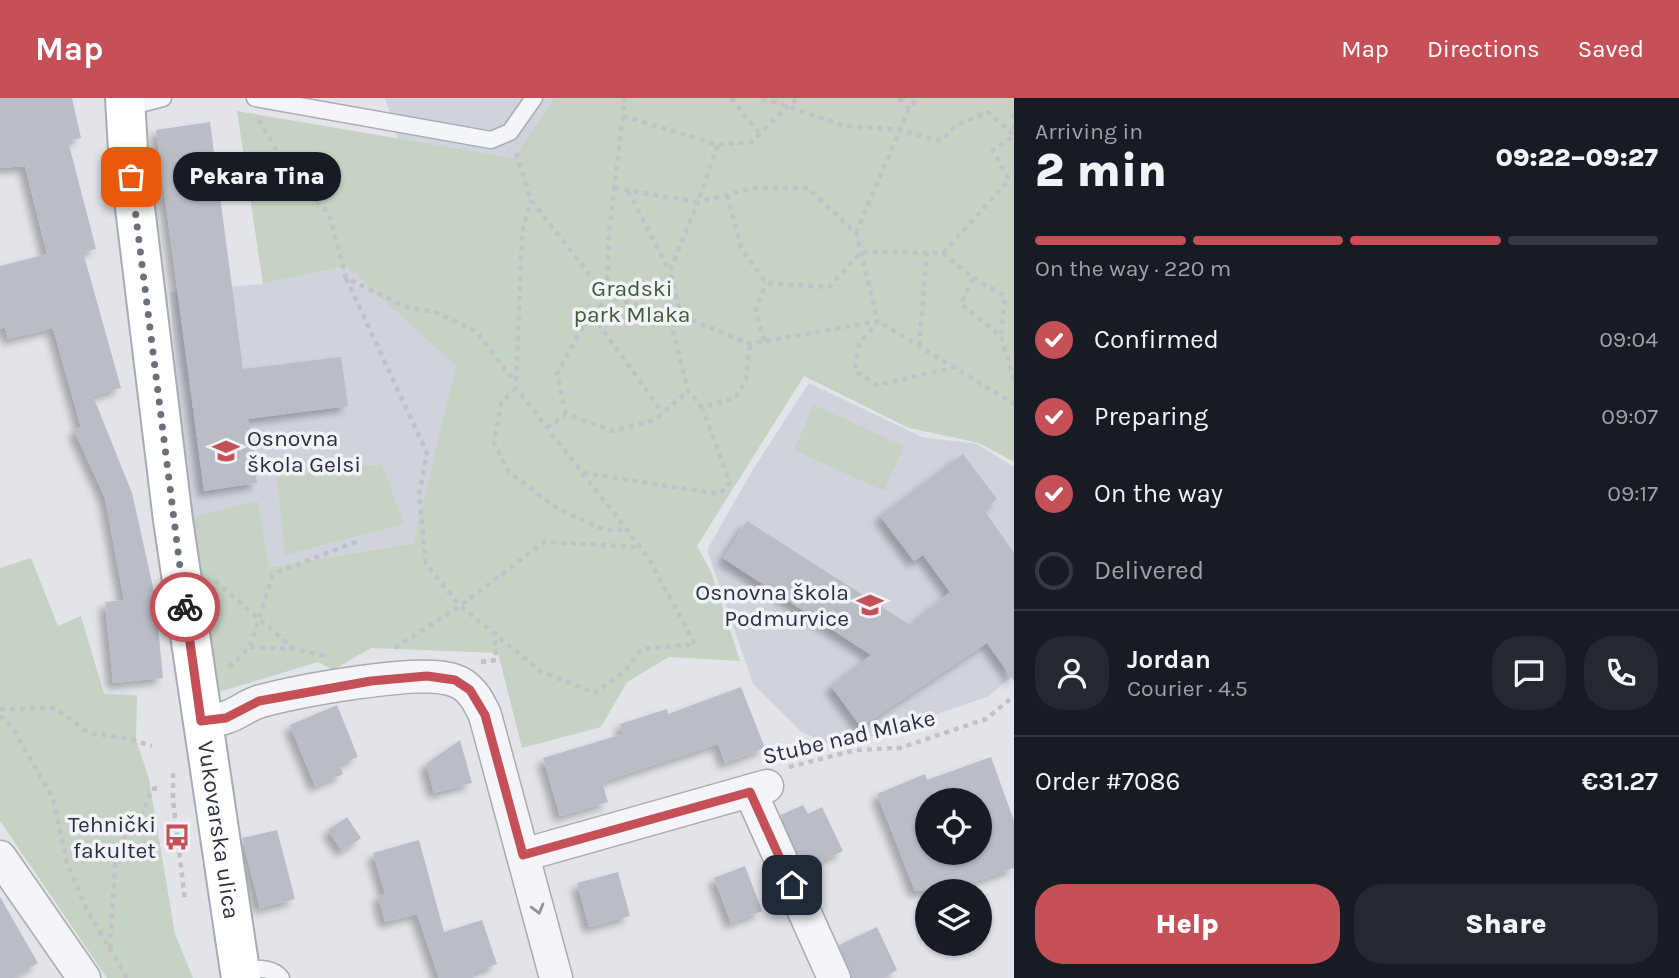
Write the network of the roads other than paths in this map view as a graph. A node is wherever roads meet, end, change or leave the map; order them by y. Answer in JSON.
{"nodes":[{"id":1,"x":163,"y":98,"type":"edge"},
{"id":2,"x":534,"y":98,"type":"edge"},
{"id":3,"x":125,"y":103,"type":"edge"},
{"id":4,"x":254,"y":104,"type":"edge"},
{"id":5,"x":201,"y":721,"type":"junction"},
{"id":6,"x":523,"y":855,"type":"junction"},
{"id":7,"x":0,"y":857,"type":"edge"},
{"id":8,"x":240,"y":973,"type":"edge"},
{"id":9,"x":84,"y":978,"type":"edge"},
{"id":10,"x":281,"y":978,"type":"edge"},
{"id":11,"x":556,"y":978,"type":"edge"},
{"id":12,"x":834,"y":978,"type":"edge"}],
"edges":[{"from":1,"to":3,"type":"lane"},
{"from":2,"to":4,"type":"lane"},
{"from":3,"to":5,"type":"main road","name":"Vukovarska ulica"},
{"from":5,"to":6,"type":"street"},
{"from":5,"to":8,"type":"main road","name":"Vukovarska ulica"},
{"from":6,"to":11,"type":"street","one_way":true},
{"from":6,"to":12,"type":"street"},
{"from":7,"to":9,"type":"street"},
{"from":8,"to":10,"type":"lane"}]}
